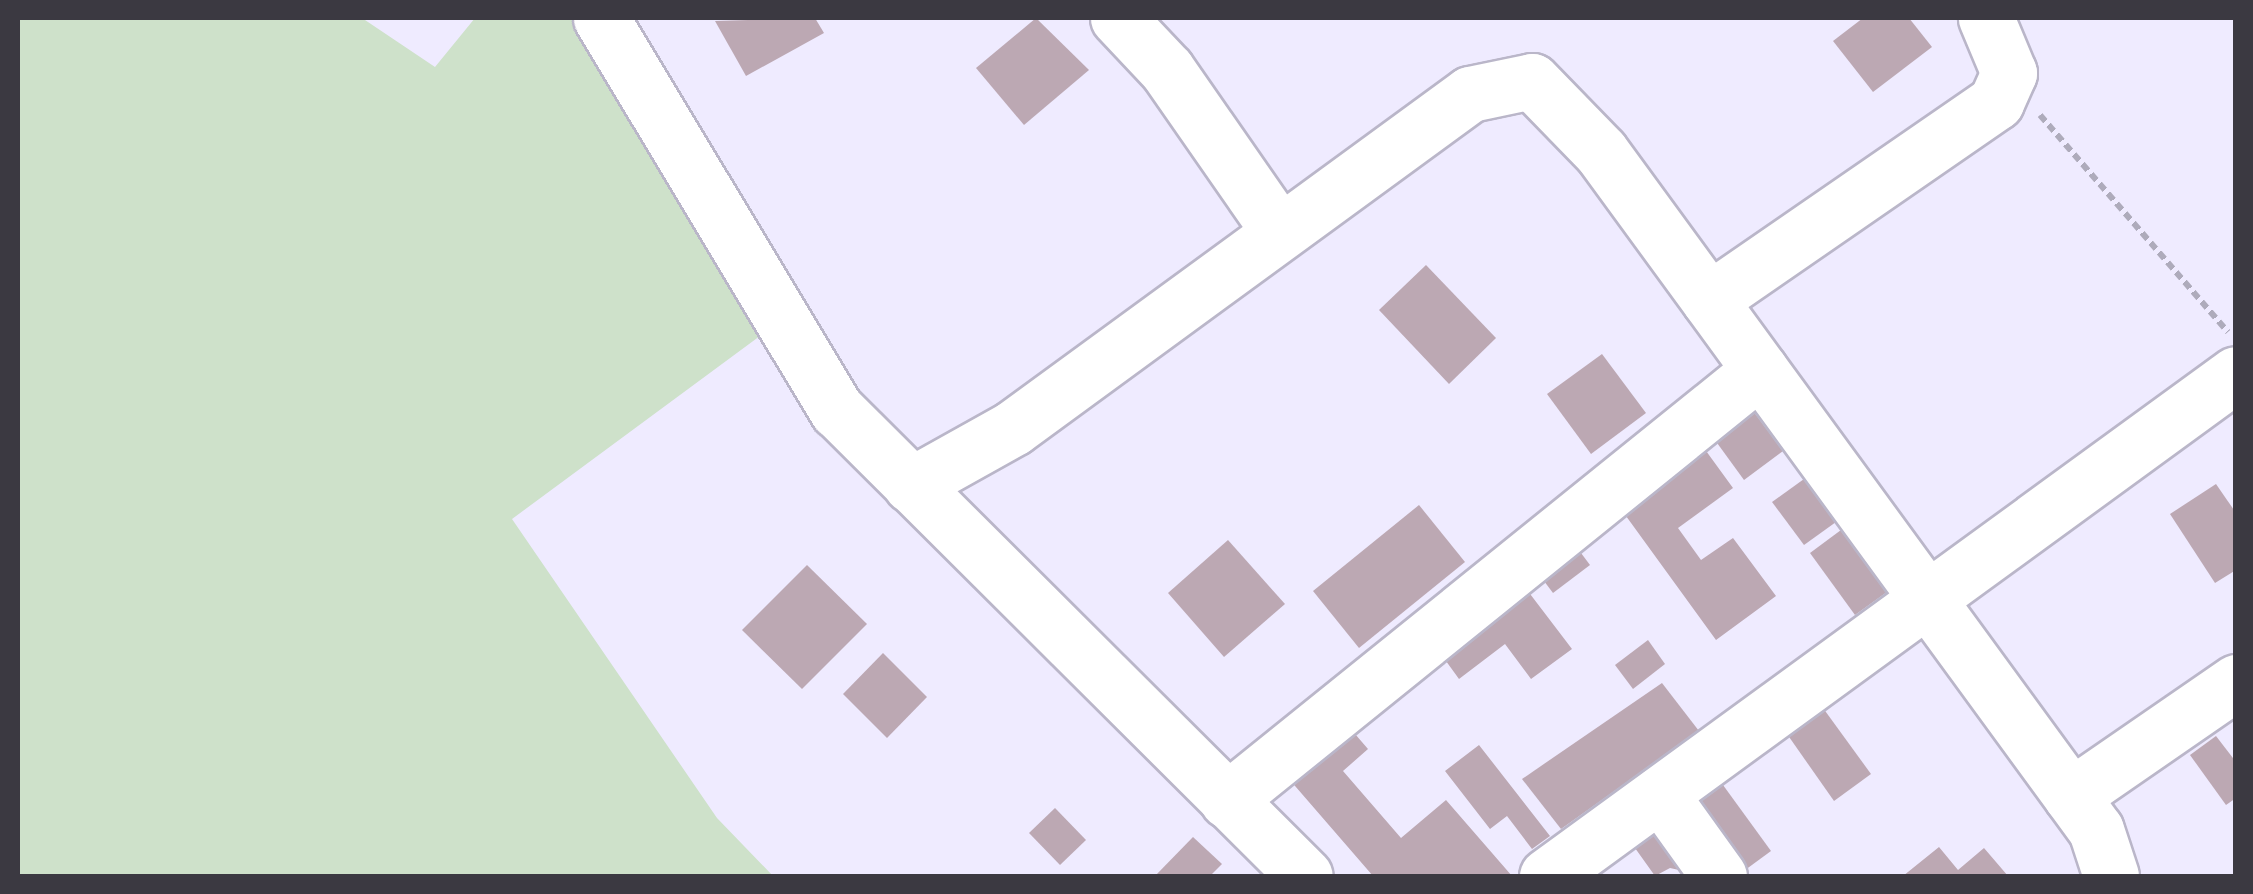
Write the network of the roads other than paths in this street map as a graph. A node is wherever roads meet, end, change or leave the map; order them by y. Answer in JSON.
{"nodes":[{"id":1,"x":600,"y":18,"type":"edge"},
{"id":2,"x":1118,"y":18,"type":"edge"},
{"id":3,"x":1986,"y":18,"type":"edge"},
{"id":4,"x":1278,"y":230,"type":"junction"},
{"id":5,"x":1710,"y":300,"type":"junction"},
{"id":6,"x":1760,"y":370,"type":"junction"},
{"id":7,"x":2236,"y":374,"type":"edge"},
{"id":8,"x":910,"y":485,"type":"junction"},
{"id":9,"x":1926,"y":598,"type":"junction"},
{"id":10,"x":2236,"y":682,"type":"edge"},
{"id":11,"x":1660,"y":794,"type":"junction"},
{"id":12,"x":1226,"y":800,"type":"junction"},
{"id":13,"x":2093,"y":834,"type":"edge"},
{"id":14,"x":1306,"y":876,"type":"edge"},
{"id":15,"x":1547,"y":876,"type":"edge"},
{"id":16,"x":1720,"y":876,"type":"edge"}],
"edges":[{"from":1,"to":8,"type":"street"},
{"from":2,"to":4,"type":"street"},
{"from":3,"to":5,"type":"street"},
{"from":4,"to":5,"type":"street"},
{"from":4,"to":8,"type":"street"},
{"from":5,"to":6,"type":"street"},
{"from":6,"to":9,"type":"street"},
{"from":6,"to":12,"type":"street"},
{"from":7,"to":9,"type":"street"},
{"from":8,"to":12,"type":"street"},
{"from":9,"to":11,"type":"street"},
{"from":9,"to":13,"type":"street"},
{"from":10,"to":13,"type":"street"},
{"from":11,"to":15,"type":"street"},
{"from":11,"to":16,"type":"street"},
{"from":12,"to":14,"type":"street"}]}
